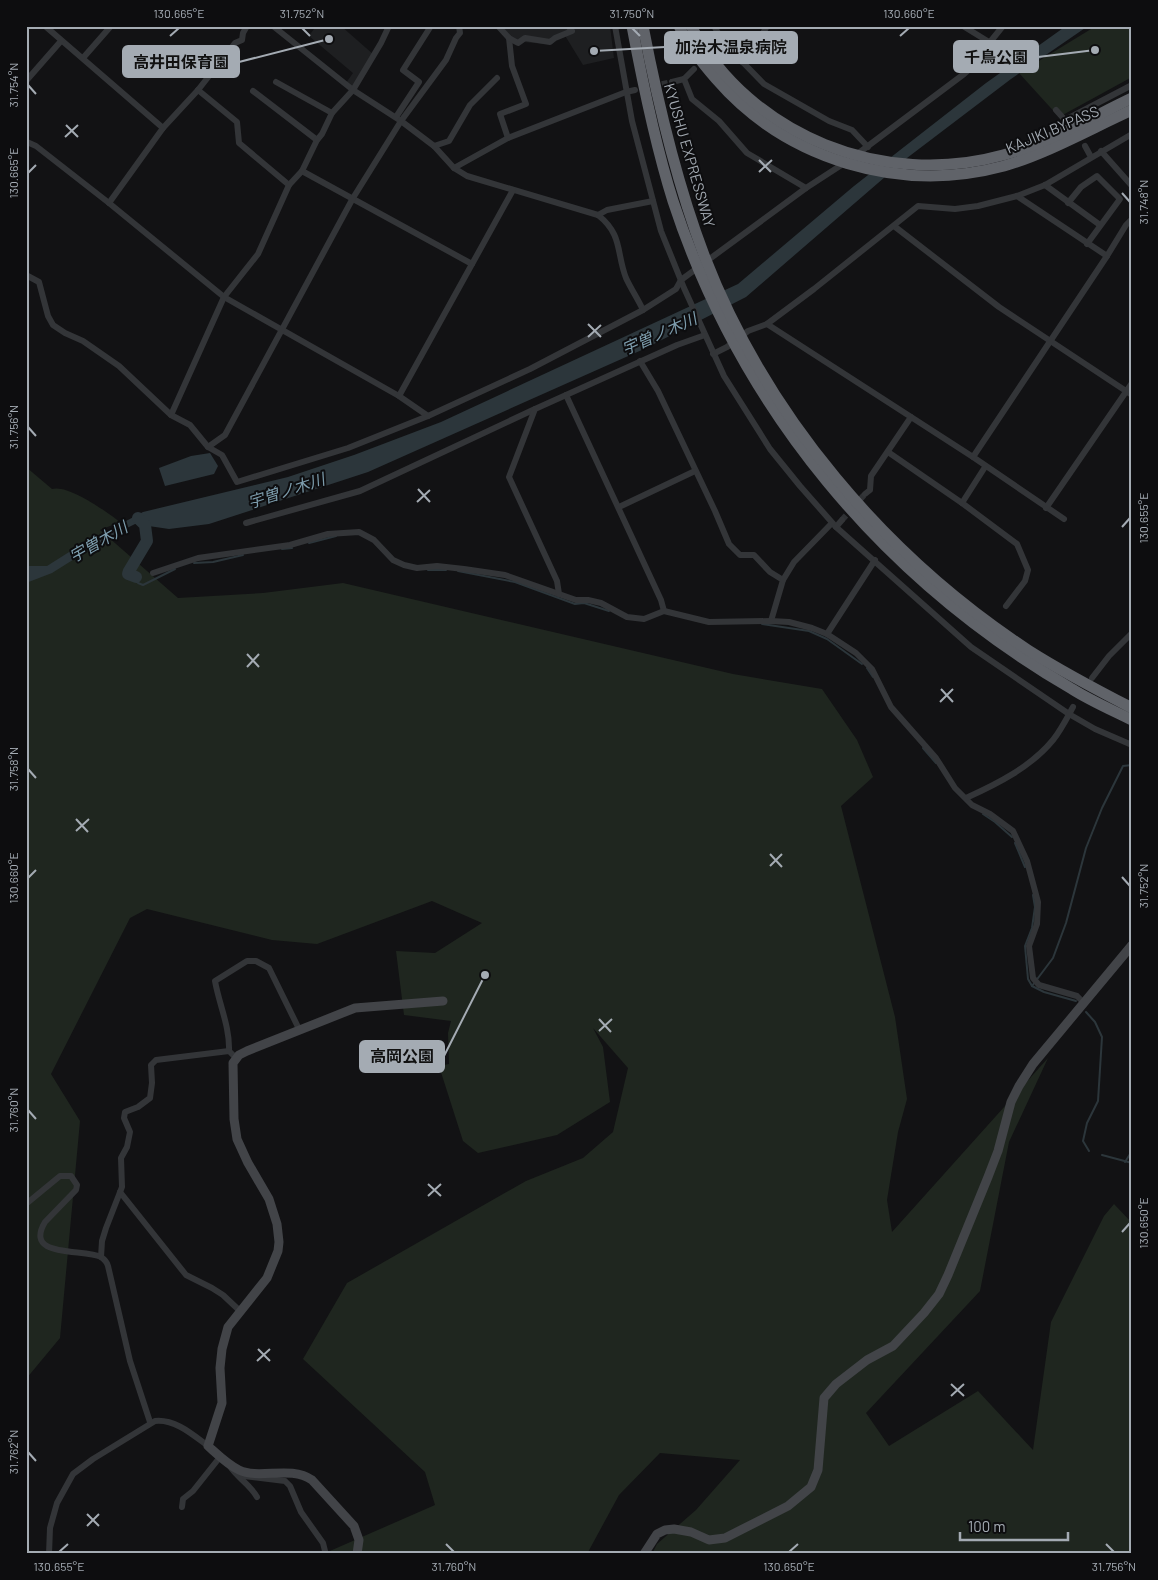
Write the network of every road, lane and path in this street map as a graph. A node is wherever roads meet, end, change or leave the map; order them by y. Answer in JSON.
{"nodes":[{"id":1,"x":45,"y":26,"type":"edge"},
{"id":2,"x":110,"y":26,"type":"edge"},
{"id":3,"x":247,"y":26,"type":"edge"},
{"id":4,"x":273,"y":26,"type":"edge"},
{"id":5,"x":389,"y":26,"type":"edge"},
{"id":6,"x":431,"y":26,"type":"edge"},
{"id":7,"x":459,"y":26,"type":"edge"},
{"id":8,"x":498,"y":26,"type":"edge"},
{"id":9,"x":568,"y":26,"type":"edge"},
{"id":10,"x":615,"y":26,"type":"edge"},
{"id":11,"x":632,"y":26,"type":"edge"},
{"id":12,"x":643,"y":26,"type":"edge"},
{"id":13,"x":679,"y":26,"type":"edge"},
{"id":14,"x":691,"y":26,"type":"edge"},
{"id":15,"x":714,"y":26,"type":"edge"},
{"id":16,"x":767,"y":26,"type":"edge"},
{"id":17,"x":963,"y":26,"type":"edge"},
{"id":18,"x":1003,"y":26,"type":"edge"},
{"id":19,"x":509,"y":38,"type":"junction"},
{"id":20,"x":61,"y":41,"type":"junction"},
{"id":21,"x":989,"y":42,"type":"junction"},
{"id":22,"x":724,"y":43,"type":"junction"},
{"id":23,"x":716,"y":50,"type":"dead end"},
{"id":24,"x":83,"y":58,"type":"junction"},
{"id":25,"x":742,"y":62,"type":"junction"},
{"id":26,"x":694,"y":69,"type":"dead end"},
{"id":27,"x":497,"y":78,"type":"dead end"},
{"id":28,"x":684,"y":79,"type":"junction"},
{"id":29,"x":26,"y":81,"type":"edge"},
{"id":30,"x":276,"y":82,"type":"dead end"},
{"id":31,"x":672,"y":82,"type":"tunnel mouth"},
{"id":32,"x":1132,"y":85,"type":"edge"},
{"id":33,"x":198,"y":90,"type":"junction"},
{"id":34,"x":353,"y":90,"type":"junction"},
{"id":35,"x":635,"y":90,"type":"dead end"},
{"id":36,"x":253,"y":91,"type":"dead end"},
{"id":37,"x":626,"y":92,"type":"junction"},
{"id":38,"x":1132,"y":98,"type":"edge"},
{"id":39,"x":1056,"y":110,"type":"dead end"},
{"id":40,"x":1132,"y":110,"type":"edge"},
{"id":41,"x":332,"y":113,"type":"junction"},
{"id":42,"x":398,"y":119,"type":"junction"},
{"id":43,"x":163,"y":128,"type":"junction"},
{"id":44,"x":1132,"y":134,"type":"edge"},
{"id":45,"x":508,"y":138,"type":"junction"},
{"id":46,"x":316,"y":140,"type":"junction"},
{"id":47,"x":27,"y":142,"type":"edge"},
{"id":48,"x":434,"y":146,"type":"junction"},
{"id":49,"x":1085,"y":146,"type":"dead end"},
{"id":50,"x":868,"y":147,"type":"junction"},
{"id":51,"x":1101,"y":151,"type":"junction"},
{"id":52,"x":835,"y":154,"type":"junction"},
{"id":53,"x":1091,"y":157,"type":"junction"},
{"id":54,"x":454,"y":168,"type":"junction"},
{"id":55,"x":302,"y":171,"type":"junction"},
{"id":56,"x":932,"y":171,"type":"junction"},
{"id":57,"x":290,"y":185,"type":"junction"},
{"id":58,"x":1045,"y":185,"type":"junction"},
{"id":59,"x":1132,"y":186,"type":"edge"},
{"id":60,"x":806,"y":188,"type":"junction"},
{"id":61,"x":513,"y":190,"type":"junction"},
{"id":62,"x":1017,"y":196,"type":"junction"},
{"id":63,"x":353,"y":198,"type":"junction"},
{"id":64,"x":653,"y":201,"type":"junction"},
{"id":65,"x":109,"y":203,"type":"junction"},
{"id":66,"x":1068,"y":203,"type":"junction"},
{"id":67,"x":598,"y":215,"type":"junction"},
{"id":68,"x":1132,"y":219,"type":"edge"},
{"id":69,"x":1100,"y":225,"type":"junction"},
{"id":70,"x":894,"y":226,"type":"junction"},
{"id":71,"x":1086,"y":244,"type":"junction"},
{"id":72,"x":1107,"y":256,"type":"junction"},
{"id":73,"x":700,"y":260,"type":"junction"},
{"id":74,"x":472,"y":264,"type":"junction"},
{"id":75,"x":26,"y":275,"type":"edge"},
{"id":76,"x":681,"y":280,"type":"junction"},
{"id":77,"x":224,"y":297,"type":"junction"},
{"id":78,"x":643,"y":310,"type":"junction"},
{"id":79,"x":767,"y":324,"type":"junction"},
{"id":80,"x":283,"y":330,"type":"junction"},
{"id":81,"x":704,"y":333,"type":"junction"},
{"id":82,"x":1050,"y":342,"type":"junction"},
{"id":83,"x":744,"y":351,"type":"junction"},
{"id":84,"x":714,"y":354,"type":"junction"},
{"id":85,"x":640,"y":361,"type":"junction"},
{"id":86,"x":1132,"y":383,"type":"edge"},
{"id":87,"x":1129,"y":393,"type":"edge"},
{"id":88,"x":566,"y":395,"type":"junction"},
{"id":89,"x":398,"y":396,"type":"junction"},
{"id":90,"x":535,"y":409,"type":"junction"},
{"id":91,"x":171,"y":415,"type":"junction"},
{"id":92,"x":428,"y":416,"type":"junction"},
{"id":93,"x":911,"y":417,"type":"junction"},
{"id":94,"x":208,"y":447,"type":"junction"},
{"id":95,"x":888,"y":452,"type":"junction"},
{"id":96,"x":973,"y":457,"type":"junction"},
{"id":97,"x":985,"y":467,"type":"junction"},
{"id":98,"x":695,"y":471,"type":"junction"},
{"id":99,"x":865,"y":494,"type":"tunnel mouth"},
{"id":100,"x":962,"y":503,"type":"junction"},
{"id":101,"x":618,"y":507,"type":"junction"},
{"id":102,"x":1046,"y":508,"type":"junction"},
{"id":103,"x":1064,"y":519,"type":"dead end"},
{"id":104,"x":842,"y":520,"type":"tunnel mouth"},
{"id":105,"x":246,"y":523,"type":"dead end"},
{"id":106,"x":834,"y":525,"type":"junction"},
{"id":107,"x":875,"y":560,"type":"junction"},
{"id":108,"x":153,"y":573,"type":"dead end"},
{"id":109,"x":783,"y":580,"type":"junction"},
{"id":110,"x":559,"y":594,"type":"junction"},
{"id":111,"x":1006,"y":606,"type":"dead end"},
{"id":112,"x":664,"y":611,"type":"junction"},
{"id":113,"x":771,"y":621,"type":"junction"},
{"id":114,"x":826,"y":634,"type":"junction"},
{"id":115,"x":1132,"y":634,"type":"edge"},
{"id":116,"x":1092,"y":678,"type":"dead end"},
{"id":117,"x":1073,"y":707,"type":"dead end"},
{"id":118,"x":1132,"y":708,"type":"edge"},
{"id":119,"x":1068,"y":714,"type":"junction"},
{"id":120,"x":1132,"y":720,"type":"edge"},
{"id":121,"x":1132,"y":745,"type":"edge"},
{"id":122,"x":966,"y":798,"type":"junction"},
{"id":123,"x":1132,"y":945,"type":"edge"},
{"id":124,"x":443,"y":1001,"type":"dead end"},
{"id":125,"x":1084,"y":1003,"type":"junction"},
{"id":126,"x":299,"y":1029,"type":"junction"},
{"id":127,"x":233,"y":1055,"type":"junction"},
{"id":128,"x":120,"y":1192,"type":"junction"},
{"id":129,"x":26,"y":1204,"type":"edge"},
{"id":130,"x":101,"y":1257,"type":"junction"},
{"id":131,"x":240,"y":1311,"type":"junction"},
{"id":132,"x":150,"y":1422,"type":"junction"},
{"id":133,"x":208,"y":1446,"type":"junction"},
{"id":134,"x":224,"y":1459,"type":"junction"},
{"id":135,"x":240,"y":1470,"type":"junction"},
{"id":136,"x":257,"y":1497,"type":"dead end"},
{"id":137,"x":182,"y":1507,"type":"dead end"},
{"id":138,"x":48,"y":1554,"type":"edge"},
{"id":139,"x":324,"y":1554,"type":"edge"},
{"id":140,"x":357,"y":1554,"type":"edge"},
{"id":141,"x":644,"y":1554,"type":"edge"}],
"edges":[{"from":1,"to":20,"type":"street"},
{"from":2,"to":24,"type":"street"},
{"from":3,"to":33,"type":"street"},
{"from":4,"to":34,"type":"street"},
{"from":5,"to":34,"type":"street"},
{"from":6,"to":42,"type":"street"},
{"from":7,"to":42,"type":"street"},
{"from":8,"to":19,"type":"street"},
{"from":9,"to":19,"type":"street"},
{"from":10,"to":37,"type":"street"},
{"from":11,"to":73,"type":"highway","name":"KYUSHU EXPRESSWAY"},
{"from":12,"to":73,"type":"highway","name":"KYUSHU EXPRESSWAY"},
{"from":13,"to":52,"type":"highway","name":"KAJIKI BYPASS"},
{"from":14,"to":52,"type":"highway","name":"KAJIKI BYPASS"},
{"from":15,"to":22,"type":"street"},
{"from":16,"to":25,"type":"street"},
{"from":17,"to":21,"type":"street"},
{"from":18,"to":21,"type":"street"},
{"from":19,"to":45,"type":"street"},
{"from":20,"to":24,"type":"street"},
{"from":20,"to":29,"type":"street"},
{"from":21,"to":50,"type":"street"},
{"from":22,"to":23,"type":"street"},
{"from":22,"to":25,"type":"street"},
{"from":24,"to":43,"type":"street"},
{"from":25,"to":50,"type":"street"},
{"from":26,"to":28,"type":"street"},
{"from":27,"to":48,"type":"street"},
{"from":28,"to":31,"type":"street"},
{"from":28,"to":60,"type":"street"},
{"from":30,"to":41,"type":"street"},
{"from":32,"to":39,"type":"street"},
{"from":33,"to":43,"type":"street"},
{"from":33,"to":57,"type":"street"},
{"from":34,"to":41,"type":"street"},
{"from":34,"to":42,"type":"street"},
{"from":35,"to":37,"type":"street"},
{"from":36,"to":46,"type":"street"},
{"from":37,"to":45,"type":"street"},
{"from":37,"to":64,"type":"street"},
{"from":38,"to":56,"type":"highway","name":"KAJIKI BYPASS"},
{"from":40,"to":56,"type":"highway","name":"KAJIKI BYPASS"},
{"from":41,"to":46,"type":"street"},
{"from":42,"to":48,"type":"street"},
{"from":42,"to":63,"type":"street"},
{"from":43,"to":65,"type":"street"},
{"from":44,"to":51,"type":"street"},
{"from":45,"to":54,"type":"street"},
{"from":46,"to":55,"type":"street"},
{"from":47,"to":65,"type":"street"},
{"from":48,"to":54,"type":"street"},
{"from":49,"to":53,"type":"street"},
{"from":50,"to":60,"type":"street"},
{"from":51,"to":53,"type":"street"},
{"from":51,"to":59,"type":"street"},
{"from":52,"to":56,"type":"highway","name":"KAJIKI BYPASS"},
{"from":53,"to":58,"type":"street"},
{"from":54,"to":61,"type":"street"},
{"from":55,"to":57,"type":"street"},
{"from":55,"to":63,"type":"street"},
{"from":57,"to":77,"type":"street"},
{"from":58,"to":62,"type":"street"},
{"from":58,"to":66,"type":"street"},
{"from":60,"to":76,"type":"street"},
{"from":61,"to":67,"type":"street"},
{"from":61,"to":74,"type":"street"},
{"from":62,"to":70,"type":"street"},
{"from":62,"to":71,"type":"street"},
{"from":63,"to":74,"type":"street"},
{"from":63,"to":80,"type":"street"},
{"from":64,"to":67,"type":"street"},
{"from":64,"to":76,"type":"street"},
{"from":65,"to":77,"type":"street"},
{"from":66,"to":69,"type":"street"},
{"from":66,"to":69,"type":"street"},
{"from":67,"to":78,"type":"street"},
{"from":68,"to":72,"type":"street"},
{"from":69,"to":71,"type":"street"},
{"from":70,"to":79,"type":"street"},
{"from":70,"to":82,"type":"street"},
{"from":71,"to":72,"type":"street"},
{"from":72,"to":82,"type":"street"},
{"from":73,"to":83,"type":"highway","name":"KYUSHU EXPRESSWAY"},
{"from":74,"to":89,"type":"street"},
{"from":75,"to":91,"type":"street"},
{"from":76,"to":78,"type":"street"},
{"from":76,"to":81,"type":"street"},
{"from":77,"to":80,"type":"street"},
{"from":77,"to":91,"type":"street"},
{"from":78,"to":92,"type":"street"},
{"from":79,"to":84,"type":"street"},
{"from":79,"to":93,"type":"street"},
{"from":80,"to":89,"type":"street"},
{"from":80,"to":94,"type":"street"},
{"from":81,"to":84,"type":"street"},
{"from":81,"to":85,"type":"street"},
{"from":82,"to":87,"type":"street"},
{"from":82,"to":96,"type":"street"},
{"from":83,"to":118,"type":"highway","name":"KYUSHU EXPRESSWAY"},
{"from":83,"to":120,"type":"highway","name":"KYUSHU EXPRESSWAY"},
{"from":84,"to":106,"type":"street"},
{"from":85,"to":88,"type":"street"},
{"from":85,"to":98,"type":"street"},
{"from":86,"to":87,"type":"street"},
{"from":87,"to":102,"type":"street"},
{"from":88,"to":90,"type":"street"},
{"from":88,"to":101,"type":"street"},
{"from":89,"to":92,"type":"street"},
{"from":90,"to":105,"type":"street"},
{"from":90,"to":110,"type":"street"},
{"from":91,"to":94,"type":"street"},
{"from":92,"to":94,"type":"street"},
{"from":93,"to":95,"type":"street"},
{"from":93,"to":96,"type":"street"},
{"from":95,"to":99,"type":"street"},
{"from":95,"to":100,"type":"street"},
{"from":96,"to":97,"type":"street"},
{"from":97,"to":100,"type":"street"},
{"from":97,"to":102,"type":"street"},
{"from":98,"to":101,"type":"street"},
{"from":98,"to":109,"type":"street"},
{"from":100,"to":111,"type":"street"},
{"from":101,"to":112,"type":"street"},
{"from":102,"to":103,"type":"street"},
{"from":104,"to":106,"type":"street"},
{"from":106,"to":107,"type":"street"},
{"from":106,"to":109,"type":"street"},
{"from":107,"to":114,"type":"street"},
{"from":107,"to":119,"type":"street"},
{"from":108,"to":110,"type":"street"},
{"from":109,"to":113,"type":"street"},
{"from":110,"to":112,"type":"street"},
{"from":112,"to":113,"type":"street"},
{"from":113,"to":114,"type":"street"},
{"from":114,"to":122,"type":"street"},
{"from":115,"to":116,"type":"street"},
{"from":117,"to":119,"type":"street"},
{"from":119,"to":121,"type":"street"},
{"from":119,"to":122,"type":"street"},
{"from":122,"to":125,"type":"street"},
{"from":123,"to":125,"type":"street"},
{"from":124,"to":126,"type":"street"},
{"from":125,"to":141,"type":"street"},
{"from":126,"to":127,"type":"street"},
{"from":126,"to":127,"type":"street"},
{"from":127,"to":128,"type":"street"},
{"from":127,"to":131,"type":"street"},
{"from":128,"to":130,"type":"street"},
{"from":128,"to":131,"type":"street"},
{"from":129,"to":130,"type":"street"},
{"from":130,"to":132,"type":"street"},
{"from":131,"to":133,"type":"street"},
{"from":132,"to":133,"type":"street"},
{"from":132,"to":138,"type":"street"},
{"from":133,"to":134,"type":"street"},
{"from":134,"to":135,"type":"street"},
{"from":134,"to":136,"type":"street"},
{"from":134,"to":137,"type":"street"},
{"from":135,"to":139,"type":"street"},
{"from":135,"to":140,"type":"street"}]}
